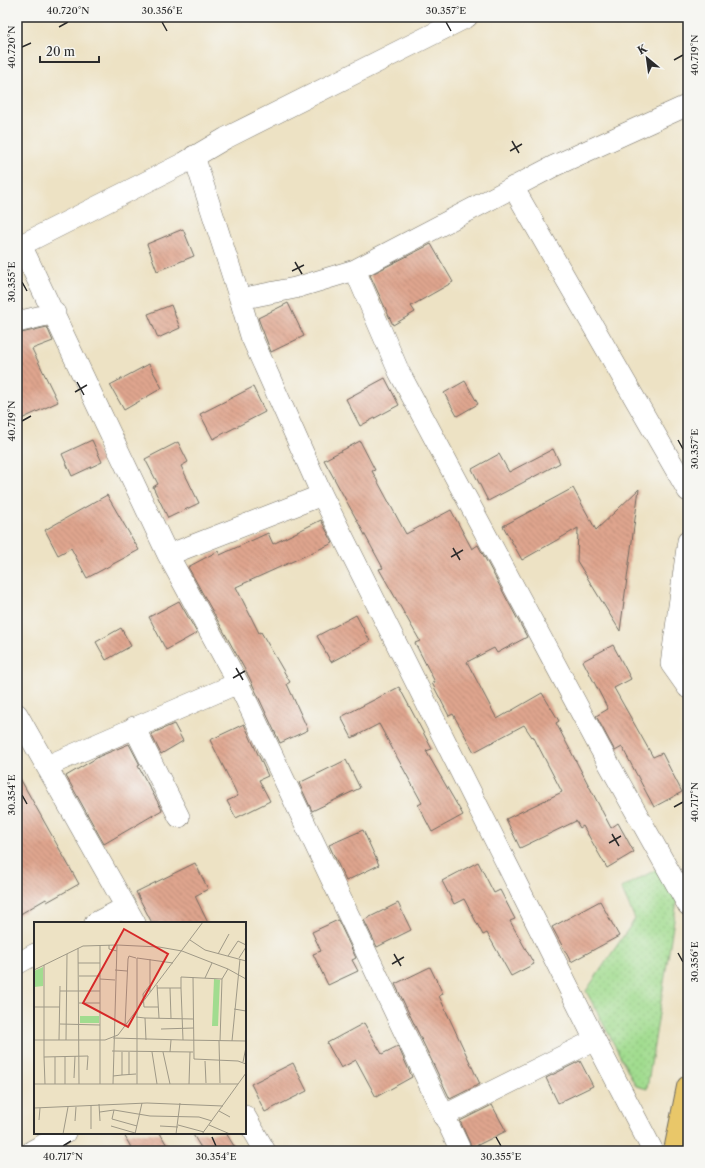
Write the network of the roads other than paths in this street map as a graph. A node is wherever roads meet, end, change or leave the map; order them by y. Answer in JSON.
{"nodes":[{"id":1,"x":467,"y":17,"type":"edge"},
{"id":2,"x":688,"y":105,"type":"edge"},
{"id":3,"x":194,"y":156,"type":"junction"},
{"id":4,"x":514,"y":187,"type":"junction"},
{"id":5,"x":19,"y":246,"type":"edge"},
{"id":6,"x":355,"y":270,"type":"junction"},
{"id":7,"x":240,"y":299,"type":"junction"},
{"id":8,"x":55,"y":313,"type":"junction"},
{"id":9,"x":17,"y":322,"type":"edge"},
{"id":10,"x":688,"y":491,"type":"edge"},
{"id":11,"x":322,"y":495,"type":"junction"},
{"id":12,"x":688,"y":541,"type":"edge"},
{"id":13,"x":168,"y":555,"type":"junction"},
{"id":14,"x":238,"y":683,"type":"junction"},
{"id":15,"x":688,"y":688,"type":"edge"},
{"id":16,"x":20,"y":726,"type":"edge"},
{"id":17,"x":134,"y":727,"type":"junction"},
{"id":18,"x":47,"y":766,"type":"junction"},
{"id":19,"x":179,"y":816,"type":"dead end"},
{"id":20,"x":688,"y":905,"type":"edge"},
{"id":21,"x":131,"y":915,"type":"edge"},
{"id":22,"x":100,"y":922,"type":"edge"},
{"id":23,"x":34,"y":955,"type":"edge"},
{"id":24,"x":17,"y":964,"type":"edge"},
{"id":25,"x":595,"y":1040,"type":"junction"},
{"id":26,"x":688,"y":1087,"type":"edge"},
{"id":27,"x":443,"y":1116,"type":"junction"},
{"id":28,"x":246,"y":1118,"type":"edge"},
{"id":29,"x":63,"y":1134,"type":"edge"},
{"id":30,"x":32,"y":1151,"type":"edge"},
{"id":31,"x":265,"y":1151,"type":"edge"},
{"id":32,"x":461,"y":1151,"type":"edge"},
{"id":33,"x":653,"y":1151,"type":"edge"},
{"id":34,"x":675,"y":1151,"type":"edge"}],
"edges":[{"from":1,"to":3,"type":"street"},
{"from":2,"to":4,"type":"street"},
{"from":3,"to":5,"type":"street"},
{"from":3,"to":7,"type":"street"},
{"from":4,"to":6,"type":"street"},
{"from":4,"to":10,"type":"street"},
{"from":5,"to":8,"type":"street"},
{"from":6,"to":7,"type":"street"},
{"from":6,"to":20,"type":"street"},
{"from":7,"to":11,"type":"street"},
{"from":8,"to":9,"type":"street"},
{"from":8,"to":13,"type":"street"},
{"from":11,"to":13,"type":"street"},
{"from":11,"to":25,"type":"street"},
{"from":12,"to":15,"type":"street"},
{"from":13,"to":14,"type":"street"},
{"from":14,"to":17,"type":"street"},
{"from":14,"to":27,"type":"street"},
{"from":16,"to":18,"type":"street"},
{"from":17,"to":18,"type":"street"},
{"from":17,"to":19,"type":"street"},
{"from":18,"to":21,"type":"street"},
{"from":21,"to":22,"type":"street"},
{"from":23,"to":24,"type":"street"},
{"from":25,"to":27,"type":"street"},
{"from":25,"to":33,"type":"street"},
{"from":26,"to":34,"type":"main road"},
{"from":27,"to":32,"type":"street"},
{"from":28,"to":31,"type":"street"},
{"from":29,"to":30,"type":"street"}]}
